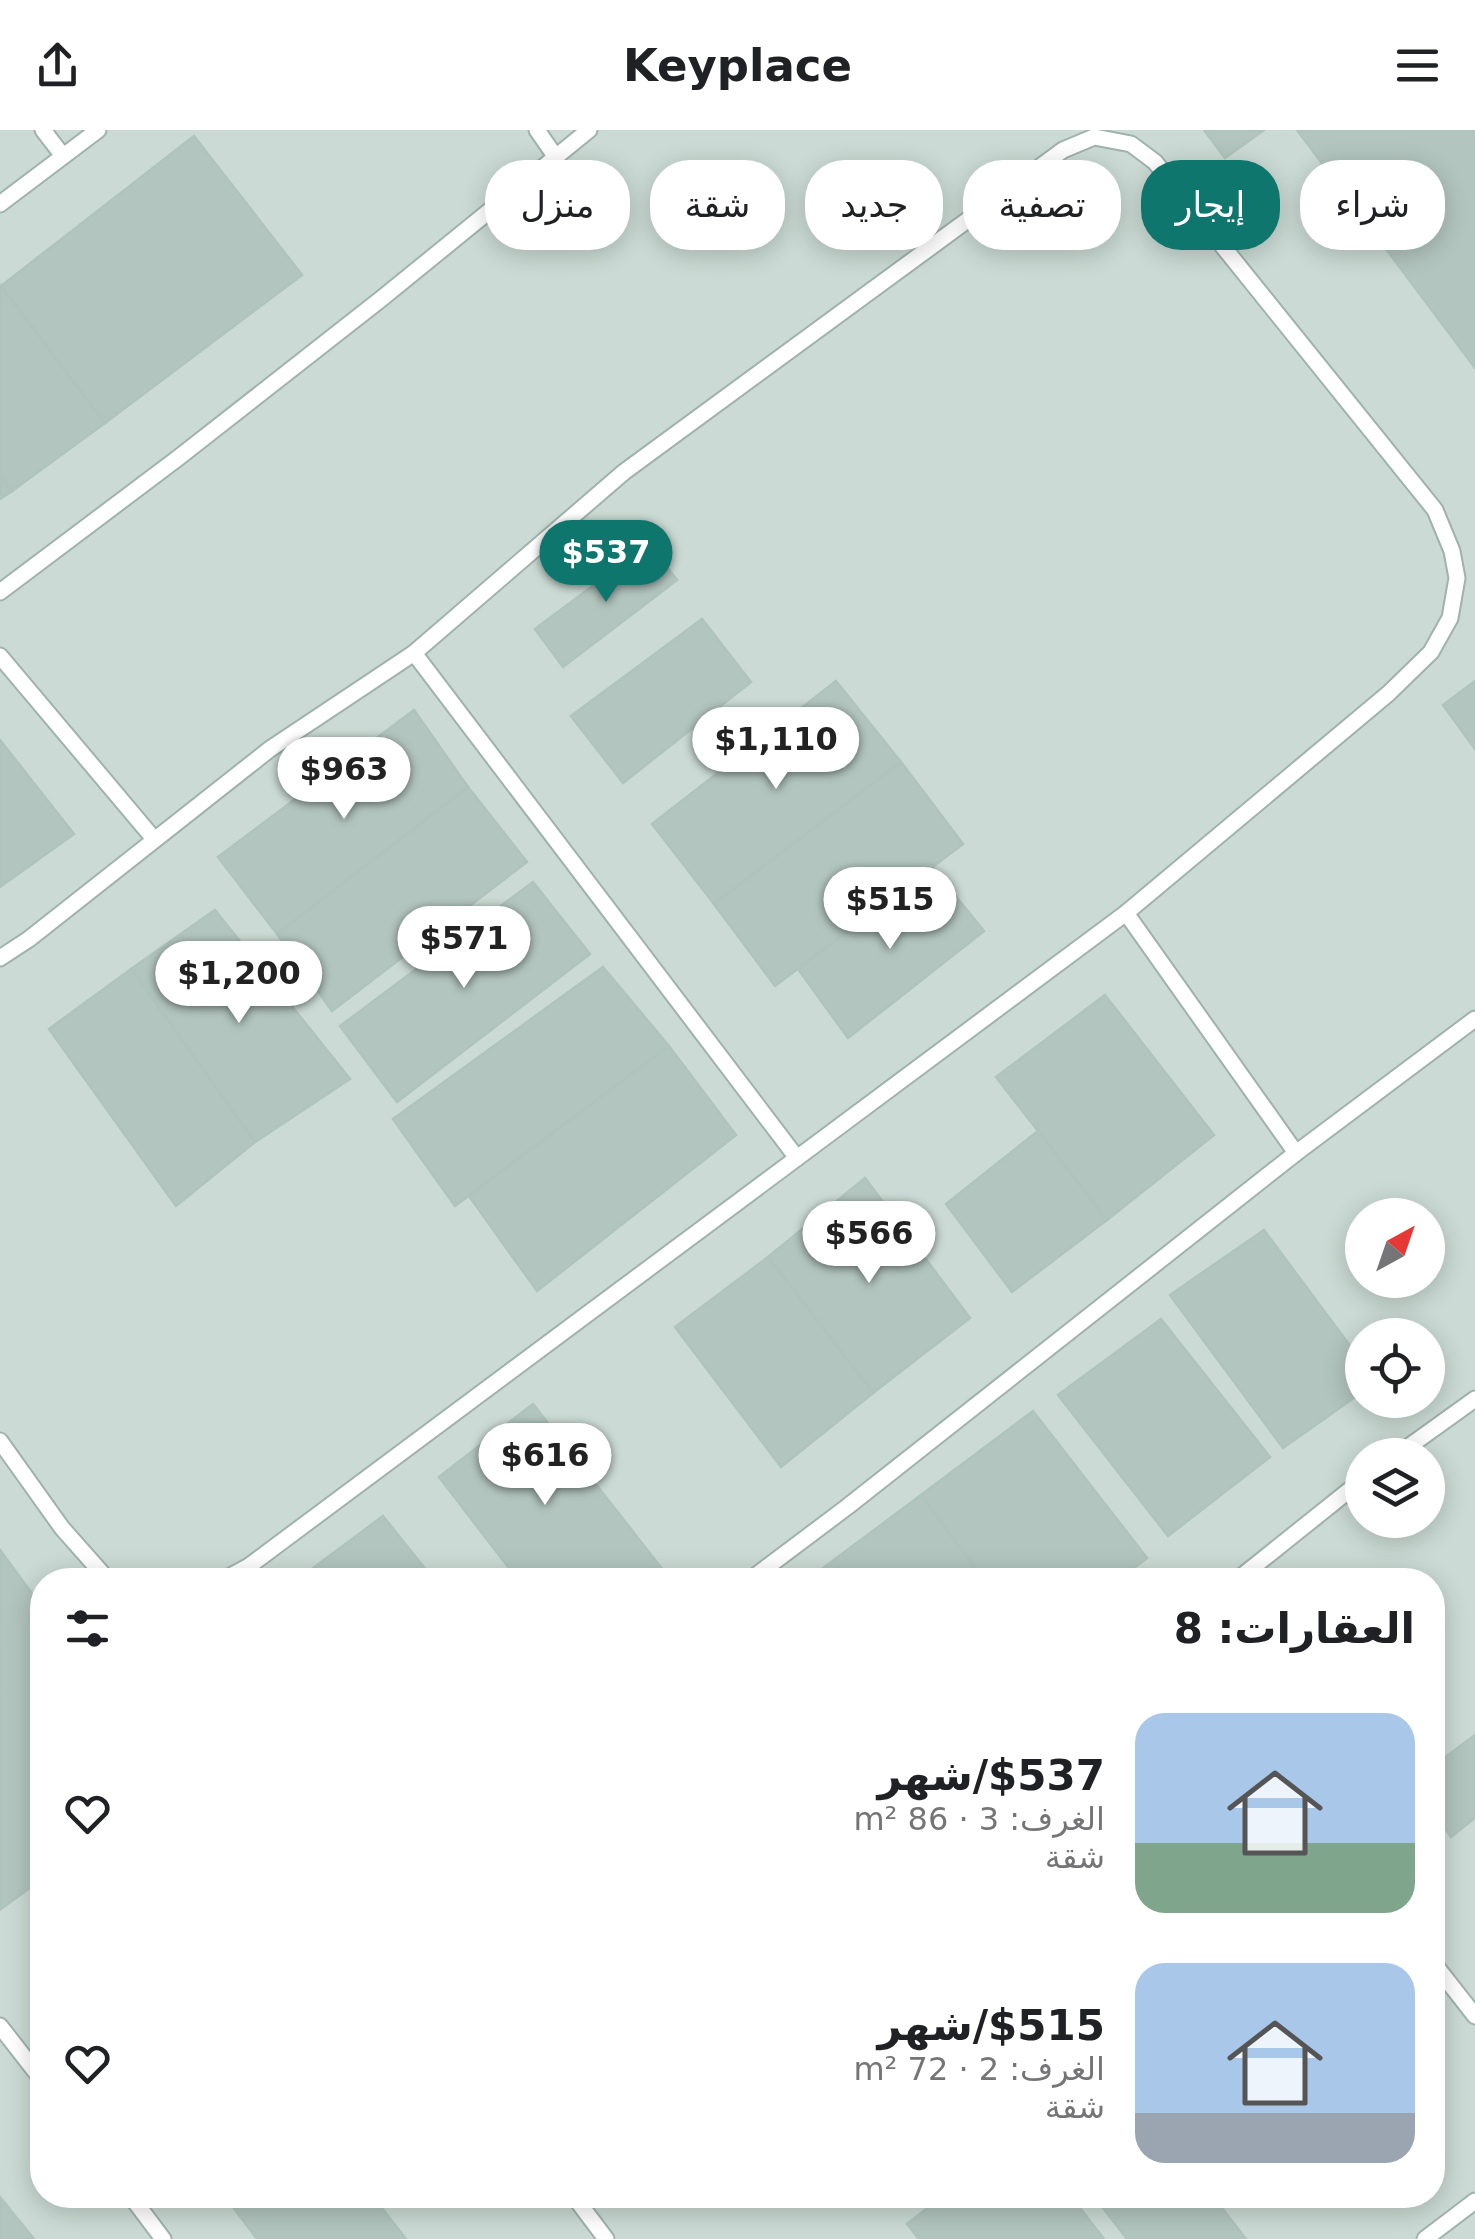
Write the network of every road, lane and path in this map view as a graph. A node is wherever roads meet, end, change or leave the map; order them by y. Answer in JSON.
{"nodes":[{"id":1,"x":43,"y":130,"type":"edge"},
{"id":2,"x":98,"y":130,"type":"edge"},
{"id":3,"x":537,"y":130,"type":"edge"},
{"id":4,"x":588,"y":130,"type":"edge"},
{"id":5,"x":63,"y":156,"type":"junction"},
{"id":6,"x":555,"y":156,"type":"junction"},
{"id":7,"x":0,"y":204,"type":"edge"},
{"id":8,"x":0,"y":592,"type":"edge"},
{"id":9,"x":414,"y":654,"type":"junction"},
{"id":10,"x":0,"y":656,"type":"edge"},
{"id":11,"x":154,"y":840,"type":"junction"},
{"id":12,"x":1126,"y":913,"type":"junction"},
{"id":13,"x":0,"y":958,"type":"edge"},
{"id":14,"x":1475,"y":1019,"type":"edge"},
{"id":15,"x":1296,"y":1153,"type":"junction"},
{"id":16,"x":796,"y":1158,"type":"junction"},
{"id":17,"x":1475,"y":1399,"type":"edge"},
{"id":18,"x":1421,"y":1438,"type":"edge"},
{"id":19,"x":0,"y":1442,"type":"edge"},
{"id":20,"x":1345,"y":1494,"type":"edge"},
{"id":21,"x":97,"y":1568,"type":"edge"},
{"id":22,"x":245,"y":1568,"type":"edge"},
{"id":23,"x":766,"y":1568,"type":"edge"},
{"id":24,"x":1252,"y":1568,"type":"edge"},
{"id":25,"x":1445,"y":1978,"type":"edge"},
{"id":26,"x":1475,"y":2016,"type":"edge"},
{"id":27,"x":0,"y":2026,"type":"edge"},
{"id":28,"x":30,"y":2065,"type":"edge"},
{"id":29,"x":1475,"y":2201,"type":"edge"},
{"id":30,"x":140,"y":2208,"type":"edge"},
{"id":31,"x":582,"y":2208,"type":"edge"},
{"id":32,"x":163,"y":2239,"type":"edge"},
{"id":33,"x":606,"y":2239,"type":"edge"},
{"id":34,"x":1425,"y":2239,"type":"edge"}],
"edges":[{"from":1,"to":5,"type":"lane"},
{"from":2,"to":5,"type":"lane"},
{"from":3,"to":6,"type":"lane"},
{"from":4,"to":6,"type":"lane"},
{"from":5,"to":7,"type":"lane"},
{"from":6,"to":8,"type":"lane"},
{"from":9,"to":11,"type":"lane"},
{"from":9,"to":12,"type":"lane"},
{"from":9,"to":16,"type":"lane"},
{"from":10,"to":11,"type":"lane"},
{"from":11,"to":13,"type":"lane"},
{"from":12,"to":15,"type":"lane"},
{"from":12,"to":16,"type":"lane"},
{"from":14,"to":15,"type":"lane"},
{"from":15,"to":23,"type":"lane"},
{"from":16,"to":22,"type":"lane"},
{"from":17,"to":18,"type":"lane"},
{"from":19,"to":21,"type":"lane"},
{"from":20,"to":24,"type":"lane"},
{"from":25,"to":26,"type":"lane"},
{"from":27,"to":28,"type":"lane"},
{"from":29,"to":34,"type":"lane"},
{"from":30,"to":32,"type":"lane"},
{"from":31,"to":33,"type":"lane"}]}
